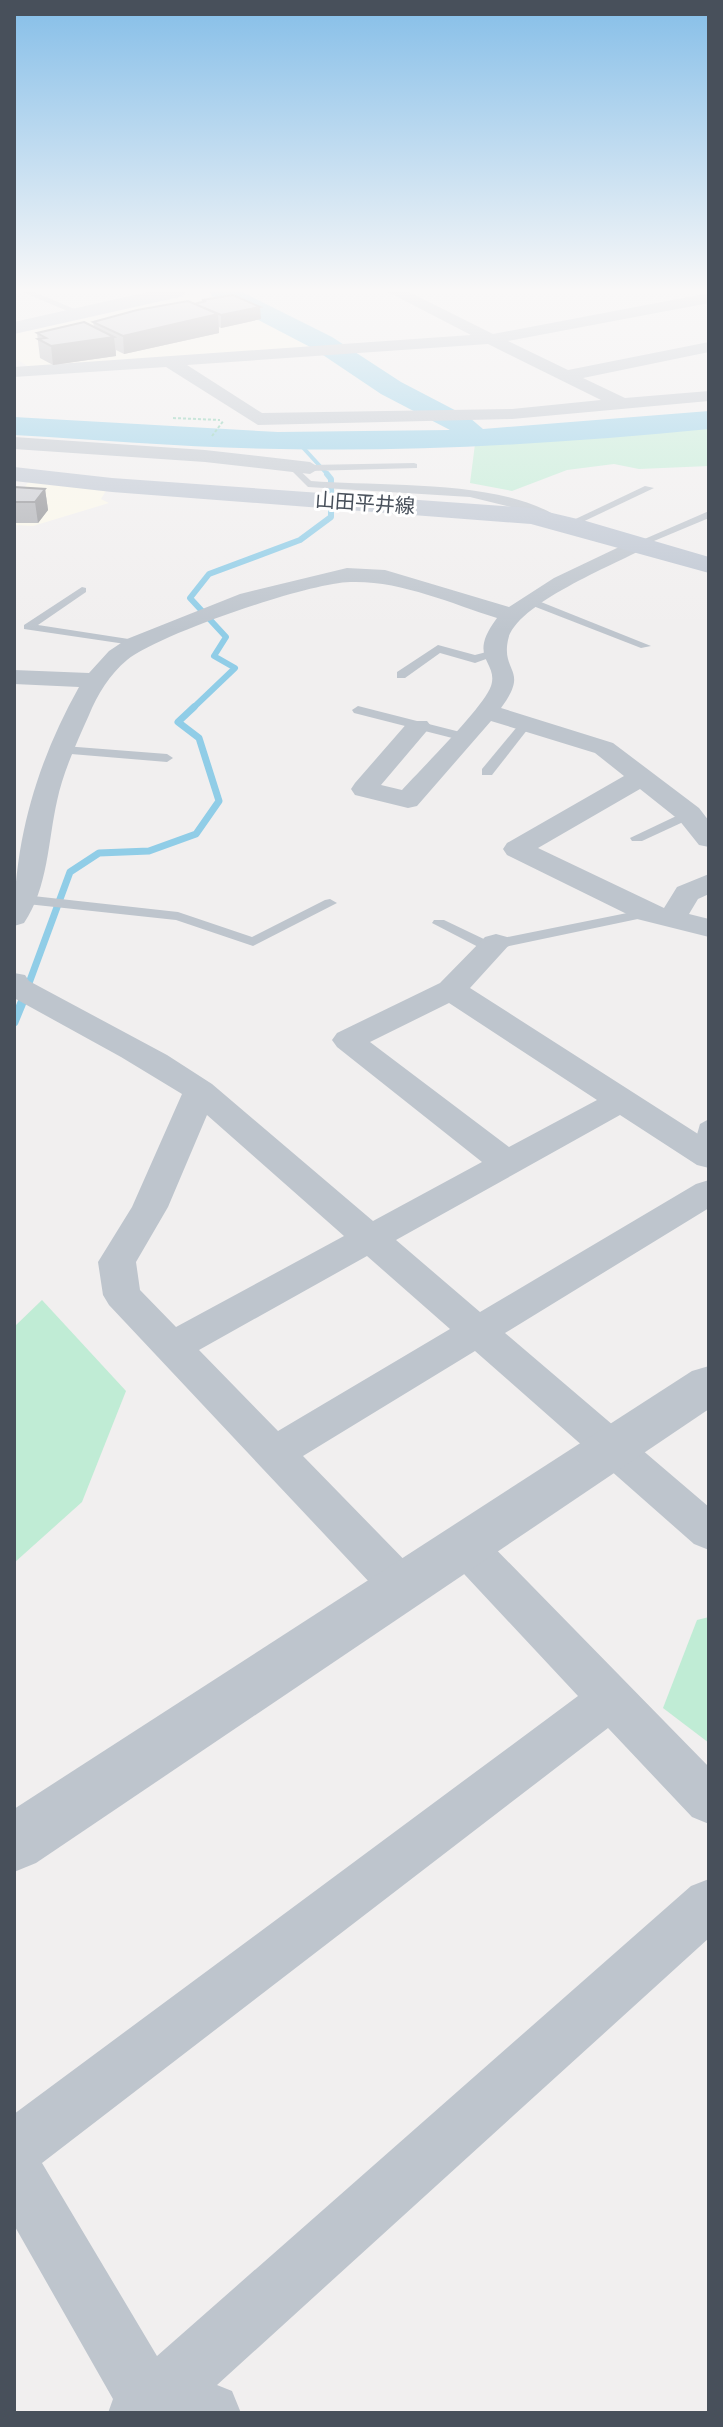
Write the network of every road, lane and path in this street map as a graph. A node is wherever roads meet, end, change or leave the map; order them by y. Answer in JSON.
{"nodes":[{"id":1,"x":235,"y":404,"type":"edge"},
{"id":2,"x":620,"y":404,"type":"edge"},
{"id":3,"x":173,"y":418,"type":"dead end"},
{"id":4,"x":221,"y":420,"type":"dead end"},
{"id":5,"x":14,"y":443,"type":"edge"},
{"id":6,"x":414,"y":466,"type":"dead end"},
{"id":7,"x":302,"y":468,"type":"junction"},
{"id":8,"x":14,"y":474,"type":"edge"},
{"id":9,"x":649,"y":488,"type":"dead end"},
{"id":10,"x":709,"y":514,"type":"edge"},
{"id":11,"x":565,"y":523,"type":"junction"},
{"id":12,"x":638,"y":544,"type":"junction"},
{"id":13,"x":709,"y":565,"type":"edge"},
{"id":14,"x":82,"y":590,"type":"dead end"},
{"id":15,"x":522,"y":608,"type":"junction"},
{"id":16,"x":28,"y":627,"type":"junction"},
{"id":17,"x":14,"y":629,"type":"edge"},
{"id":18,"x":135,"y":644,"type":"junction"},
{"id":19,"x":645,"y":646,"type":"dead end"},
{"id":20,"x":494,"y":654,"type":"junction"},
{"id":21,"x":401,"y":675,"type":"dead end"},
{"id":22,"x":14,"y":677,"type":"edge"},
{"id":23,"x":95,"y":680,"type":"junction"},
{"id":24,"x":358,"y":710,"type":"dead end"},
{"id":25,"x":486,"y":711,"type":"junction"},
{"id":26,"x":525,"y":725,"type":"junction"},
{"id":27,"x":418,"y":726,"type":"junction"},
{"id":28,"x":464,"y":737,"type":"junction"},
{"id":29,"x":64,"y":750,"type":"junction"},
{"id":30,"x":167,"y":758,"type":"dead end"},
{"id":31,"x":487,"y":772,"type":"dead end"},
{"id":32,"x":640,"y":778,"type":"junction"},
{"id":33,"x":689,"y":814,"type":"junction"},
{"id":34,"x":637,"y":838,"type":"dead end"},
{"id":35,"x":709,"y":839,"type":"edge"},
{"id":36,"x":709,"y":883,"type":"edge"},
{"id":37,"x":330,"y":903,"type":"dead end"},
{"id":38,"x":17,"y":907,"type":"edge"},
{"id":39,"x":660,"y":916,"type":"junction"},
{"id":40,"x":439,"y":923,"type":"dead end"},
{"id":41,"x":709,"y":928,"type":"edge"},
{"id":42,"x":496,"y":943,"type":"junction"},
{"id":43,"x":14,"y":982,"type":"edge"},
{"id":44,"x":451,"y":990,"type":"junction"},
{"id":45,"x":200,"y":1091,"type":"junction"},
{"id":46,"x":620,"y":1101,"type":"junction"},
{"id":47,"x":706,"y":1145,"type":"edge"},
{"id":48,"x":505,"y":1162,"type":"junction"},
{"id":49,"x":709,"y":1192,"type":"edge"},
{"id":50,"x":369,"y":1238,"type":"junction"},
{"id":51,"x":478,"y":1331,"type":"junction"},
{"id":52,"x":172,"y":1347,"type":"junction"},
{"id":53,"x":709,"y":1384,"type":"edge"},
{"id":54,"x":613,"y":1448,"type":"junction"},
{"id":55,"x":275,"y":1453,"type":"junction"},
{"id":56,"x":709,"y":1532,"type":"edge"},
{"id":57,"x":466,"y":1547,"type":"junction"},
{"id":58,"x":403,"y":1588,"type":"junction"},
{"id":59,"x":609,"y":1700,"type":"junction"},
{"id":60,"x":709,"y":1801,"type":"edge"},
{"id":61,"x":14,"y":1843,"type":"edge"},
{"id":62,"x":709,"y":1904,"type":"edge"},
{"id":63,"x":14,"y":2149,"type":"edge"},
{"id":64,"x":14,"y":2169,"type":"edge"},
{"id":65,"x":144,"y":2408,"type":"edge"},
{"id":66,"x":210,"y":2413,"type":"edge"}],
"edges":[{"from":1,"to":2,"type":"street"},
{"from":3,"to":4,"type":"path"},
{"from":5,"to":7,"type":"street"},
{"from":6,"to":7,"type":"lane"},
{"from":7,"to":11,"type":"lane"},
{"from":8,"to":11,"type":"main road","name":"山田平井線"},
{"from":9,"to":11,"type":"lane"},
{"from":10,"to":12,"type":"lane"},
{"from":11,"to":12,"type":"main road","name":"山田平井線"},
{"from":12,"to":13,"type":"main road","name":"山田平井線"},
{"from":12,"to":15,"type":"street"},
{"from":14,"to":16,"type":"lane"},
{"from":15,"to":18,"type":"street"},
{"from":15,"to":19,"type":"lane"},
{"from":15,"to":20,"type":"street"},
{"from":16,"to":17,"type":"lane"},
{"from":16,"to":18,"type":"lane"},
{"from":18,"to":23,"type":"street"},
{"from":20,"to":21,"type":"lane"},
{"from":20,"to":25,"type":"street"},
{"from":22,"to":23,"type":"street"},
{"from":23,"to":29,"type":"street"},
{"from":24,"to":27,"type":"lane"},
{"from":25,"to":26,"type":"street"},
{"from":25,"to":28,"type":"street"},
{"from":26,"to":31,"type":"lane"},
{"from":26,"to":32,"type":"street"},
{"from":27,"to":28,"type":"lane"},
{"from":27,"to":28,"type":"street"},
{"from":29,"to":30,"type":"lane"},
{"from":29,"to":38,"type":"street"},
{"from":32,"to":33,"type":"street"},
{"from":32,"to":39,"type":"street"},
{"from":33,"to":34,"type":"lane"},
{"from":33,"to":35,"type":"street"},
{"from":36,"to":39,"type":"street"},
{"from":37,"to":38,"type":"lane"},
{"from":39,"to":41,"type":"street"},
{"from":39,"to":42,"type":"lane"},
{"from":40,"to":42,"type":"lane"},
{"from":42,"to":44,"type":"street"},
{"from":43,"to":45,"type":"street"},
{"from":44,"to":46,"type":"street"},
{"from":44,"to":48,"type":"street"},
{"from":45,"to":50,"type":"street"},
{"from":45,"to":52,"type":"street"},
{"from":46,"to":47,"type":"street"},
{"from":46,"to":48,"type":"street"},
{"from":48,"to":50,"type":"street"},
{"from":49,"to":51,"type":"street"},
{"from":50,"to":51,"type":"street"},
{"from":50,"to":52,"type":"street"},
{"from":51,"to":54,"type":"street"},
{"from":51,"to":55,"type":"street"},
{"from":52,"to":55,"type":"street"},
{"from":53,"to":54,"type":"street"},
{"from":54,"to":56,"type":"street"},
{"from":54,"to":57,"type":"street"},
{"from":55,"to":58,"type":"street"},
{"from":57,"to":58,"type":"street"},
{"from":57,"to":59,"type":"street"},
{"from":58,"to":61,"type":"street"},
{"from":59,"to":60,"type":"street"},
{"from":59,"to":63,"type":"street"},
{"from":62,"to":65,"type":"street"},
{"from":64,"to":65,"type":"street"},
{"from":65,"to":66,"type":"street"}]}
